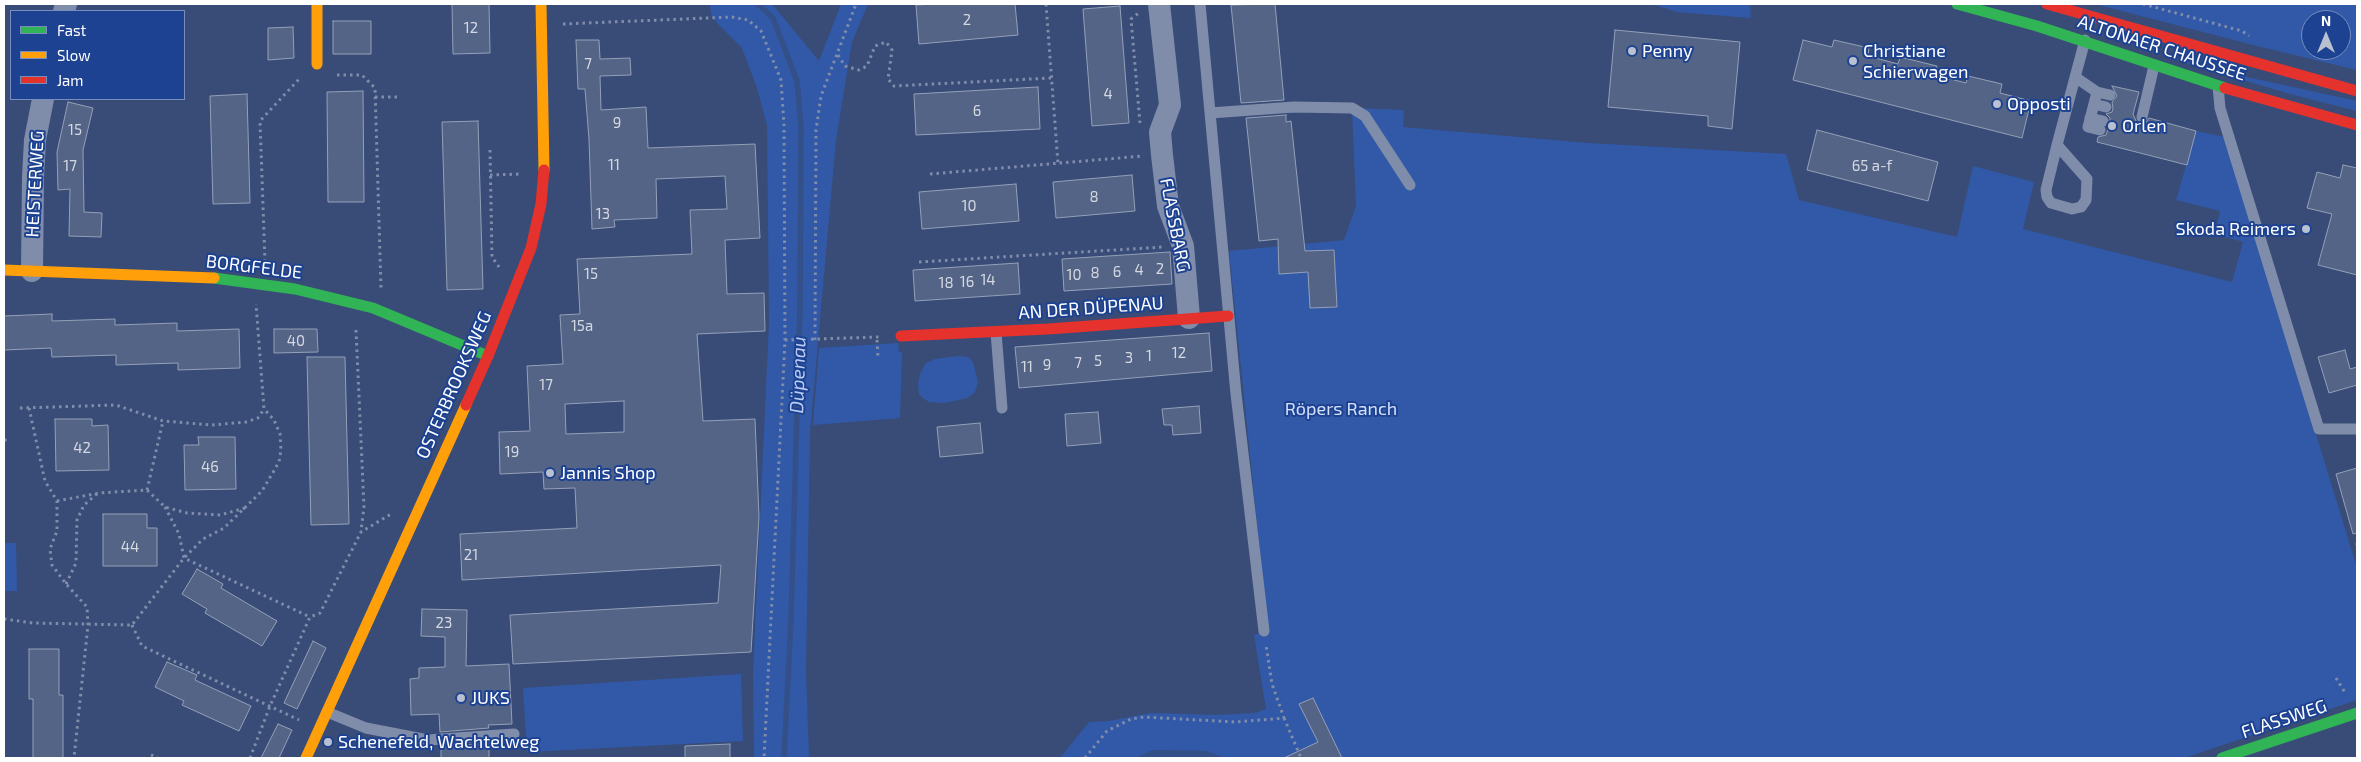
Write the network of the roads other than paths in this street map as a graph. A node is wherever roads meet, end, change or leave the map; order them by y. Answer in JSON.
{"nodes":[{"id":1,"x":317,"y":4,"type":"edge"},
{"id":2,"x":541,"y":4,"type":"edge"},
{"id":3,"x":1159,"y":4,"type":"edge"},
{"id":4,"x":1200,"y":4,"type":"edge"},
{"id":5,"x":1957,"y":4,"type":"edge"},
{"id":6,"x":2047,"y":4,"type":"edge"},
{"id":7,"x":2092,"y":17,"type":"junction"},
{"id":8,"x":2085,"y":42,"type":"junction"},
{"id":9,"x":2154,"y":66,"type":"junction"},
{"id":10,"x":316,"y":70,"type":"road end"},
{"id":11,"x":2075,"y":78,"type":"junction"},
{"id":12,"x":2218,"y":86,"type":"junction"},
{"id":13,"x":2357,"y":91,"type":"edge"},
{"id":14,"x":2097,"y":92,"type":"junction"},
{"id":15,"x":2110,"y":95,"type":"dead end"},
{"id":16,"x":43,"y":100,"type":"edge"},
{"id":17,"x":2094,"y":104,"type":"junction"},
{"id":18,"x":2106,"y":107,"type":"dead end"},
{"id":19,"x":1210,"y":113,"type":"junction"},
{"id":20,"x":2139,"y":116,"type":"dead end"},
{"id":21,"x":2357,"y":125,"type":"edge"},
{"id":22,"x":2102,"y":126,"type":"dead end"},
{"id":23,"x":2057,"y":145,"type":"junction"},
{"id":24,"x":1410,"y":185,"type":"dead end"},
{"id":25,"x":4,"y":270,"type":"edge"},
{"id":26,"x":32,"y":271,"type":"junction"},
{"id":27,"x":1228,"y":316,"type":"junction"},
{"id":28,"x":1189,"y":318,"type":"junction"},
{"id":29,"x":996,"y":332,"type":"junction"},
{"id":30,"x":901,"y":336,"type":"road end"},
{"id":31,"x":488,"y":356,"type":"junction"},
{"id":32,"x":1002,"y":408,"type":"dead end"},
{"id":33,"x":2357,"y":430,"type":"edge"},
{"id":34,"x":1264,"y":631,"type":"road end"},
{"id":35,"x":327,"y":712,"type":"junction"},
{"id":36,"x":2357,"y":713,"type":"edge"},
{"id":37,"x":514,"y":734,"type":"dead end"},
{"id":38,"x":306,"y":758,"type":"edge"},
{"id":39,"x":2222,"y":758,"type":"edge"}],
"edges":[{"from":1,"to":10,"type":"street"},
{"from":2,"to":31,"type":"street","name":"OSTERBROOKSWEG"},
{"from":3,"to":28,"type":"street","name":"FLASSBARG"},
{"from":4,"to":19,"type":"lane"},
{"from":5,"to":8,"type":"street","name":"ALTONAER CHAUSSEE"},
{"from":6,"to":7,"type":"street","name":"ALTONAER CHAUSSEE"},
{"from":7,"to":8,"type":"lane"},
{"from":7,"to":13,"type":"street","name":"ALTONAER CHAUSSEE"},
{"from":8,"to":9,"type":"street","name":"ALTONAER CHAUSSEE"},
{"from":8,"to":11,"type":"lane"},
{"from":9,"to":12,"type":"street","name":"ALTONAER CHAUSSEE"},
{"from":9,"to":20,"type":"lane"},
{"from":11,"to":14,"type":"lane"},
{"from":11,"to":23,"type":"lane"},
{"from":12,"to":21,"type":"street","name":"ALTONAER CHAUSSEE"},
{"from":12,"to":33,"type":"lane"},
{"from":14,"to":15,"type":"lane"},
{"from":14,"to":17,"type":"lane"},
{"from":16,"to":26,"type":"street","name":"HEISTERWEG"},
{"from":17,"to":18,"type":"lane"},
{"from":17,"to":22,"type":"lane"},
{"from":19,"to":24,"type":"lane"},
{"from":19,"to":27,"type":"lane"},
{"from":23,"to":23,"type":"lane"},
{"from":25,"to":26,"type":"street","name":"BORGFELDE"},
{"from":26,"to":31,"type":"street","name":"BORGFELDE"},
{"from":27,"to":28,"type":"street"},
{"from":27,"to":34,"type":"lane"},
{"from":28,"to":29,"type":"street","name":"AN DER DÜPENAU"},
{"from":29,"to":30,"type":"street","name":"AN DER DÜPENAU"},
{"from":29,"to":32,"type":"lane","name":"AN DER DÜPENAU"},
{"from":31,"to":35,"type":"street","name":"OSTERBROOKSWEG"},
{"from":35,"to":37,"type":"lane"},
{"from":35,"to":38,"type":"street","name":"OSTERBROOKSWEG"},
{"from":36,"to":39,"type":"street","name":"FLASSWEG"}]}
